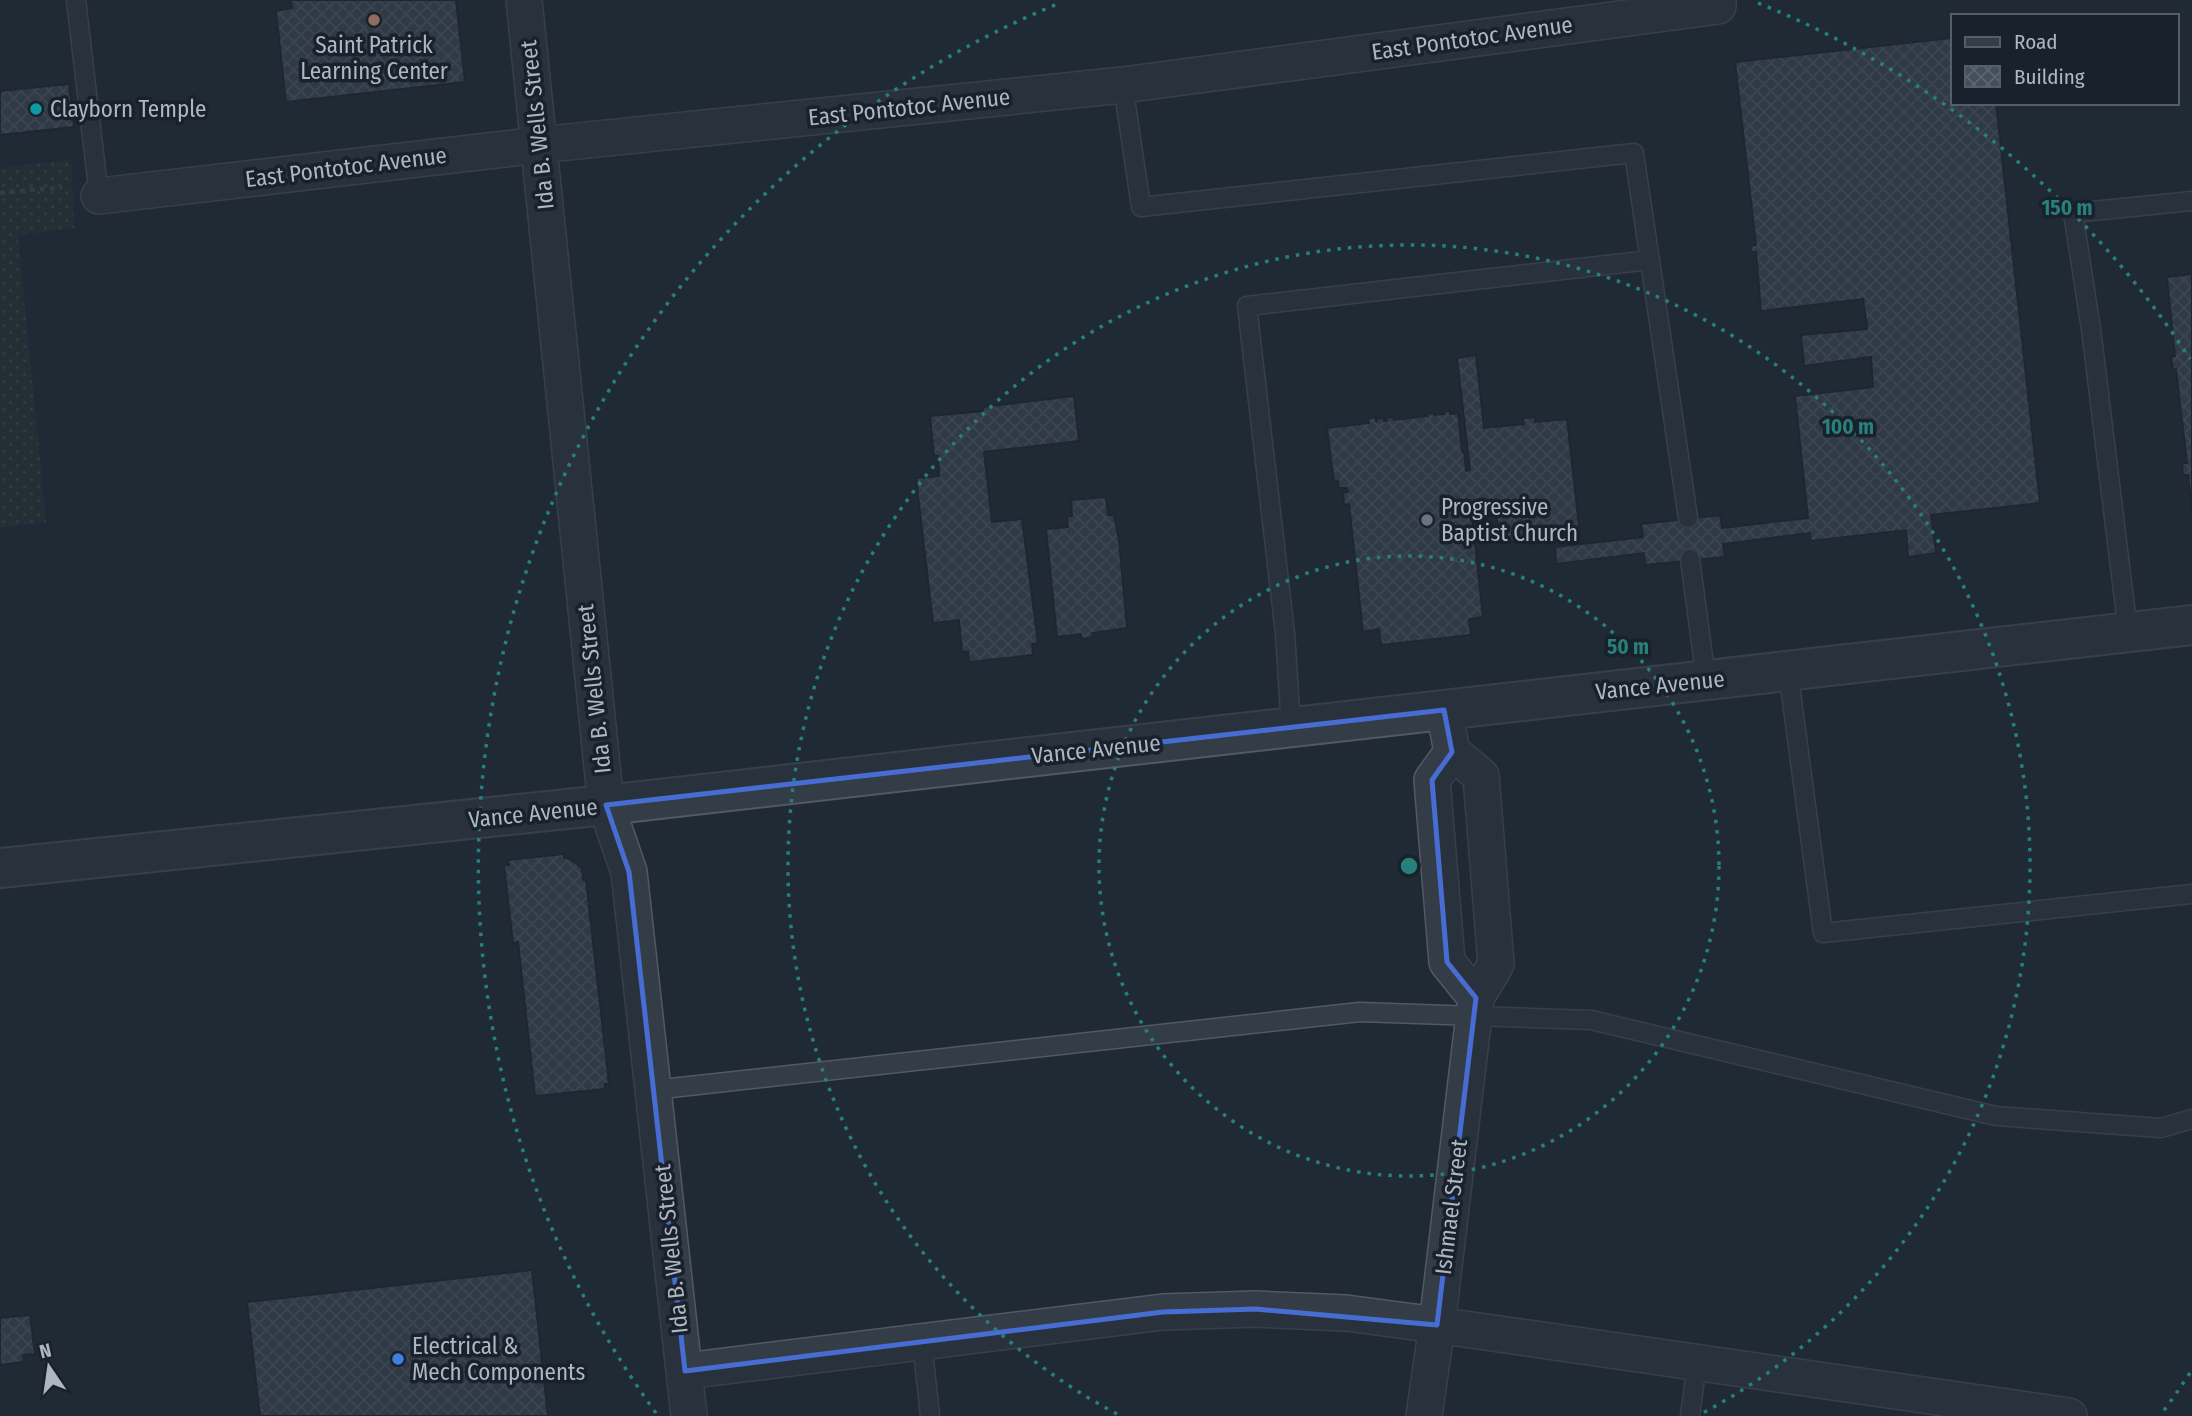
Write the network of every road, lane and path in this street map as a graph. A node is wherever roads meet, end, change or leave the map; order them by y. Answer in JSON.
{"nodes":[{"id":1,"x":76,"y":0,"type":"edge"},
{"id":2,"x":524,"y":0,"type":"edge"},
{"id":3,"x":1718,"y":3,"type":"edge"},
{"id":4,"x":1123,"y":85,"type":"junction"},
{"id":5,"x":539,"y":145,"type":"junction"},
{"id":6,"x":85,"y":191,"type":"junction"},
{"id":7,"x":0,"y":193,"type":"edge"},
{"id":8,"x":2192,"y":201,"type":"edge"},
{"id":9,"x":1650,"y":260,"type":"junction"},
{"id":10,"x":1688,"y":518,"type":"dead end"},
{"id":11,"x":1690,"y":559,"type":"dead end"},
{"id":12,"x":2192,"y":625,"type":"edge"},
{"id":13,"x":2128,"y":632,"type":"junction"},
{"id":14,"x":1788,"y":671,"type":"junction"},
{"id":15,"x":1706,"y":680,"type":"junction"},
{"id":16,"x":1444,"y":710,"type":"junction"},
{"id":17,"x":1291,"y":727,"type":"junction"},
{"id":18,"x":1452,"y":752,"type":"junction"},
{"id":19,"x":606,"y":805,"type":"junction"},
{"id":20,"x":0,"y":868,"type":"edge"},
{"id":21,"x":2192,"y":894,"type":"edge"},
{"id":22,"x":1475,"y":1006,"type":"junction"},
{"id":23,"x":653,"y":1090,"type":"junction"},
{"id":24,"x":2192,"y":1119,"type":"edge"},
{"id":25,"x":1437,"y":1325,"type":"junction"},
{"id":26,"x":922,"y":1341,"type":"junction"},
{"id":27,"x":1697,"y":1362,"type":"junction"},
{"id":28,"x":685,"y":1371,"type":"junction"},
{"id":29,"x":689,"y":1416,"type":"edge"},
{"id":30,"x":930,"y":1416,"type":"edge"},
{"id":31,"x":1424,"y":1416,"type":"edge"},
{"id":32,"x":1690,"y":1416,"type":"edge"},
{"id":33,"x":2069,"y":1416,"type":"edge"}],
"edges":[{"from":1,"to":6,"type":"lane"},
{"from":2,"to":5,"type":"street","name":"Ida B. Wells Street"},
{"from":3,"to":4,"type":"street","name":"East Pontotoc Avenue"},
{"from":4,"to":5,"type":"street","name":"East Pontotoc Avenue"},
{"from":4,"to":9,"type":"lane"},
{"from":5,"to":6,"type":"street","name":"East Pontotoc Avenue"},
{"from":5,"to":19,"type":"street","name":"Ida B. Wells Street"},
{"from":6,"to":7,"type":"path"},
{"from":8,"to":13,"type":"lane"},
{"from":9,"to":10,"type":"lane"},
{"from":9,"to":17,"type":"lane"},
{"from":11,"to":15,"type":"lane"},
{"from":12,"to":13,"type":"street","name":"Vance Avenue"},
{"from":13,"to":14,"type":"street","name":"Vance Avenue"},
{"from":14,"to":15,"type":"street","name":"Vance Avenue"},
{"from":14,"to":21,"type":"lane"},
{"from":15,"to":16,"type":"street","name":"Vance Avenue"},
{"from":16,"to":17,"type":"street","name":"Vance Avenue"},
{"from":16,"to":18,"type":"street"},
{"from":17,"to":19,"type":"street","name":"Vance Avenue"},
{"from":18,"to":22,"type":"street"},
{"from":18,"to":22,"type":"street","name":"Ishmael Street"},
{"from":19,"to":20,"type":"street","name":"Vance Avenue"},
{"from":19,"to":23,"type":"street","name":"Ida B. Wells Street"},
{"from":22,"to":23,"type":"lane"},
{"from":22,"to":24,"type":"lane"},
{"from":22,"to":25,"type":"street","name":"Ishmael Street"},
{"from":23,"to":28,"type":"street","name":"Ida B. Wells Street"},
{"from":25,"to":26,"type":"street"},
{"from":25,"to":27,"type":"street"},
{"from":25,"to":31,"type":"street","name":"Ishmael Street"},
{"from":26,"to":28,"type":"street"},
{"from":26,"to":30,"type":"lane"},
{"from":27,"to":32,"type":"lane"},
{"from":27,"to":33,"type":"street"},
{"from":28,"to":29,"type":"street","name":"Ida B. Wells Street"}]}
